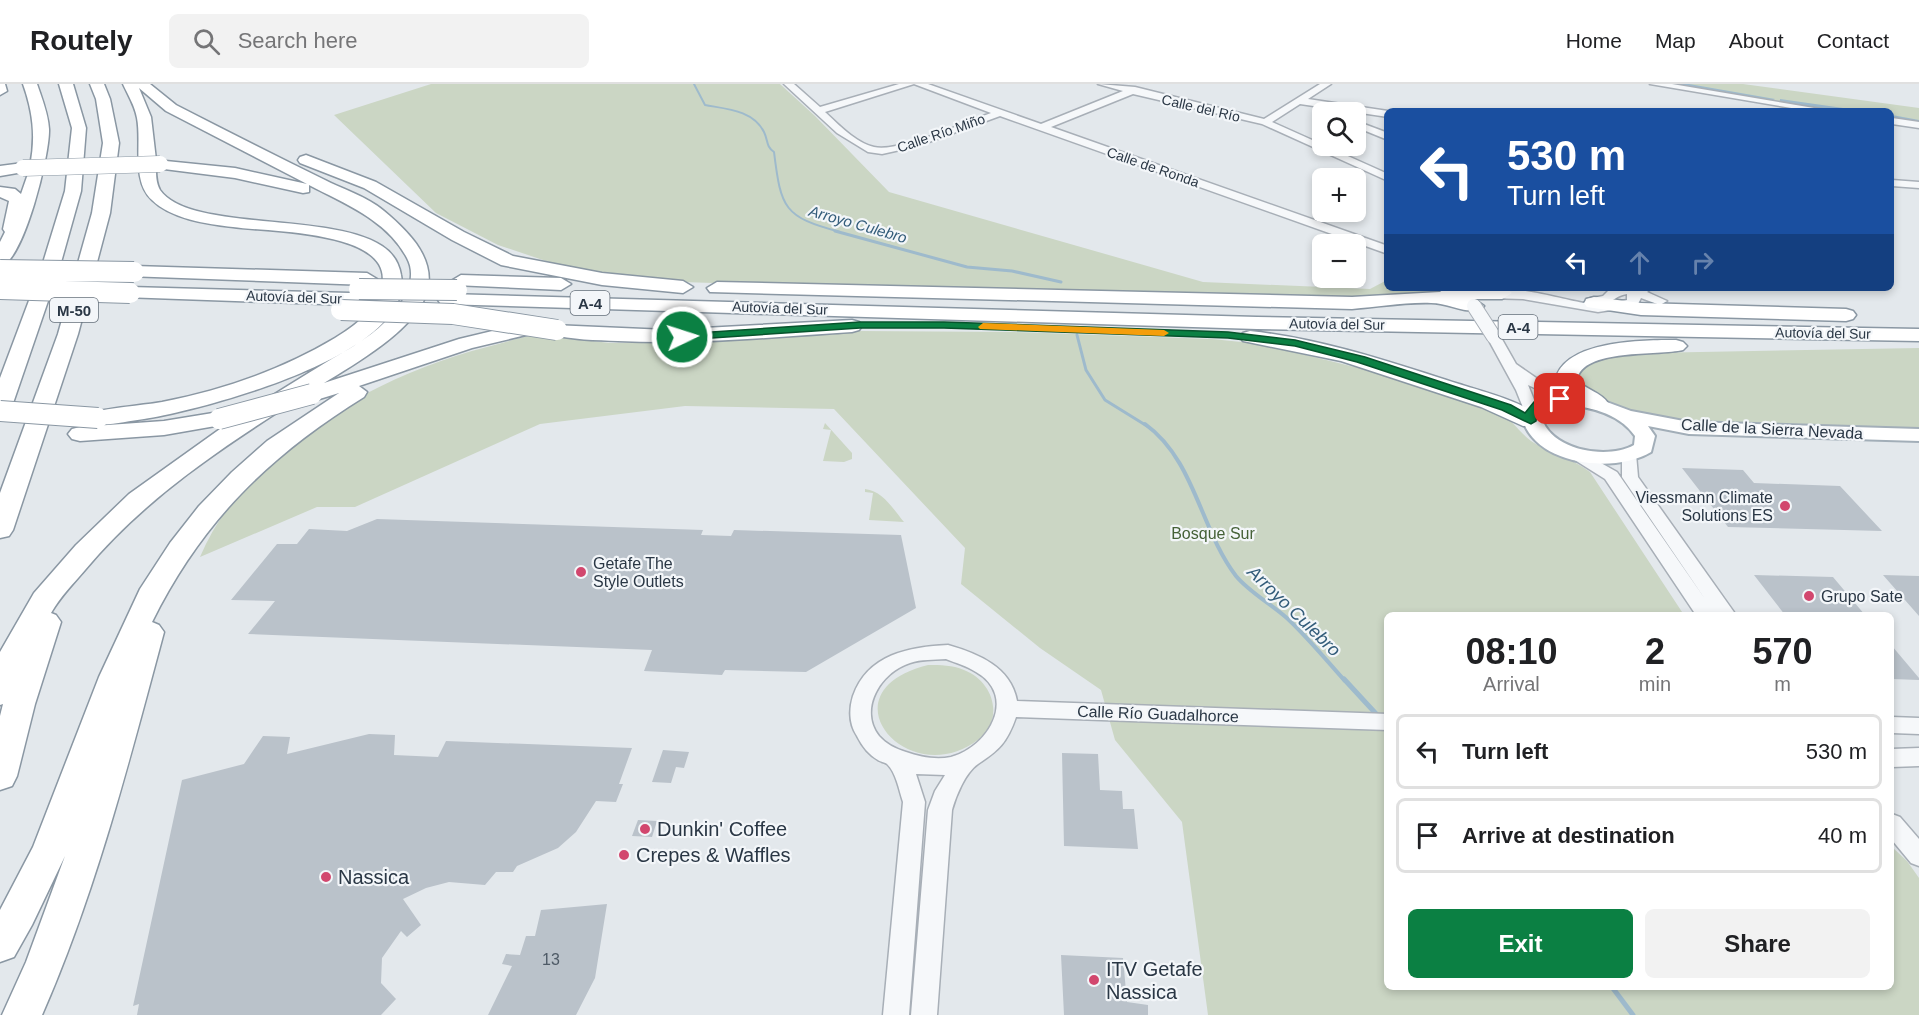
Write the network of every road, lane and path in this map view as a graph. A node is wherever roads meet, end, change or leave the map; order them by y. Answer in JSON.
{"nodes":[{"id":1,"x":30,"y":84,"type":"edge"},
{"id":2,"x":66,"y":84,"type":"edge"},
{"id":3,"x":96,"y":84,"type":"edge"},
{"id":4,"x":130,"y":84,"type":"edge"},
{"id":5,"x":142,"y":84,"type":"edge"},
{"id":6,"x":789,"y":84,"type":"edge"},
{"id":7,"x":909,"y":84,"type":"edge"},
{"id":8,"x":919,"y":84,"type":"edge"},
{"id":9,"x":1103,"y":84,"type":"edge"},
{"id":10,"x":1147,"y":84,"type":"edge"},
{"id":11,"x":1326,"y":84,"type":"edge"},
{"id":12,"x":1655,"y":84,"type":"edge"},
{"id":13,"x":0,"y":86,"type":"edge"},
{"id":14,"x":0,"y":91,"type":"edge"},
{"id":15,"x":1134,"y":91,"type":"junction"},
{"id":16,"x":1299,"y":101,"type":"junction"},
{"id":17,"x":1312,"y":106,"type":"edge"},
{"id":18,"x":1808,"y":108,"type":"edge"},
{"id":19,"x":820,"y":110,"type":"junction"},
{"id":20,"x":999,"y":113,"type":"junction"},
{"id":21,"x":1384,"y":113,"type":"edge"},
{"id":22,"x":194,"y":121,"type":"junction"},
{"id":23,"x":1894,"y":121,"type":"edge"},
{"id":24,"x":1265,"y":122,"type":"junction"},
{"id":25,"x":1918,"y":125,"type":"edge"},
{"id":26,"x":1040,"y":128,"type":"junction"},
{"id":27,"x":1366,"y":128,"type":"edge"},
{"id":28,"x":1384,"y":135,"type":"edge"},
{"id":29,"x":1919,"y":139,"type":"edge"},
{"id":30,"x":0,"y":171,"type":"edge"},
{"id":31,"x":1384,"y":176,"type":"edge"},
{"id":32,"x":1894,"y":183,"type":"edge"},
{"id":33,"x":1919,"y":185,"type":"edge"},
{"id":34,"x":0,"y":192,"type":"edge"},
{"id":35,"x":405,"y":241,"type":"junction"},
{"id":36,"x":1384,"y":249,"type":"edge"},
{"id":37,"x":0,"y":261,"type":"edge"},
{"id":38,"x":0,"y":270,"type":"edge"},
{"id":39,"x":0,"y":280,"type":"edge"},
{"id":40,"x":683,"y":287,"type":"junction"},
{"id":41,"x":130,"y":288,"type":"junction"},
{"id":42,"x":0,"y":289,"type":"edge"},
{"id":43,"x":455,"y":290,"type":"junction"},
{"id":44,"x":1502,"y":292,"type":"junction"},
{"id":45,"x":1630,"y":293,"type":"edge"},
{"id":46,"x":354,"y":294,"type":"junction"},
{"id":47,"x":1440,"y":296,"type":"junction"},
{"id":48,"x":1110,"y":297,"type":"junction"},
{"id":49,"x":1545,"y":297,"type":"junction"},
{"id":50,"x":0,"y":301,"type":"edge"},
{"id":51,"x":1594,"y":303,"type":"joint"},
{"id":52,"x":1474,"y":306,"type":"junction"},
{"id":53,"x":1706,"y":311,"type":"junction"},
{"id":54,"x":1380,"y":314,"type":"junction"},
{"id":55,"x":1118,"y":318,"type":"junction"},
{"id":56,"x":1919,"y":320,"type":"edge"},
{"id":57,"x":1919,"y":325,"type":"edge"},
{"id":58,"x":1919,"y":335,"type":"edge"},
{"id":59,"x":1919,"y":343,"type":"edge"},
{"id":60,"x":438,"y":353,"type":"junction"},
{"id":61,"x":1508,"y":361,"type":"junction"},
{"id":62,"x":1570,"y":399,"type":"junction"},
{"id":63,"x":1597,"y":404,"type":"junction"},
{"id":64,"x":0,"y":410,"type":"edge"},
{"id":65,"x":1626,"y":416,"type":"junction"},
{"id":66,"x":1531,"y":417,"type":"junction"},
{"id":67,"x":0,"y":429,"type":"edge"},
{"id":68,"x":1690,"y":433,"type":"junction"},
{"id":69,"x":1919,"y":437,"type":"edge"},
{"id":70,"x":1646,"y":442,"type":"junction"},
{"id":71,"x":1919,"y":446,"type":"edge"},
{"id":72,"x":1576,"y":454,"type":"junction"},
{"id":73,"x":1630,"y":457,"type":"junction"},
{"id":74,"x":212,"y":505,"type":"junction"},
{"id":75,"x":0,"y":530,"type":"edge"},
{"id":76,"x":86,"y":551,"type":"junction"},
{"id":77,"x":1704,"y":612,"type":"edge"},
{"id":78,"x":1724,"y":612,"type":"edge"},
{"id":79,"x":0,"y":693,"type":"edge"},
{"id":80,"x":1009,"y":709,"type":"junction"},
{"id":81,"x":1384,"y":722,"type":"edge"},
{"id":82,"x":1894,"y":725,"type":"edge"},
{"id":83,"x":1919,"y":726,"type":"edge"},
{"id":84,"x":1919,"y":756,"type":"edge"},
{"id":85,"x":1894,"y":758,"type":"edge"},
{"id":86,"x":896,"y":760,"type":"junction"},
{"id":87,"x":967,"y":761,"type":"junction"},
{"id":88,"x":0,"y":776,"type":"edge"},
{"id":89,"x":1895,"y":830,"type":"edge"},
{"id":90,"x":1919,"y":856,"type":"edge"},
{"id":91,"x":0,"y":944,"type":"edge"},
{"id":92,"x":22,"y":1015,"type":"edge"},
{"id":93,"x":896,"y":1015,"type":"edge"},
{"id":94,"x":924,"y":1015,"type":"edge"}],
"edges":[{"from":1,"to":37,"type":"highway"},
{"from":2,"to":64,"type":"highway","number":"M-50"},
{"from":3,"to":75,"type":"highway","number":"M-50"},
{"from":4,"to":64,"type":"highway","bridge":true},
{"from":5,"to":22,"type":"highway"},
{"from":6,"to":19,"type":"street"},
{"from":7,"to":19,"type":"street"},
{"from":8,"to":20,"type":"street","name":"Calle de Ronda"},
{"from":9,"to":15,"type":"street","name":"Calle del Río"},
{"from":10,"to":15,"type":"street"},
{"from":11,"to":16,"type":"street"},
{"from":12,"to":18,"type":"street"},
{"from":13,"to":14,"type":"highway"},
{"from":15,"to":24,"type":"street","name":"Calle del Río"},
{"from":15,"to":26,"type":"street"},
{"from":16,"to":17,"type":"street"},
{"from":16,"to":21,"type":"street"},
{"from":16,"to":24,"type":"street"},
{"from":19,"to":20,"type":"street","name":"Calle Río Miño"},
{"from":20,"to":26,"type":"street","name":"Calle de Ronda"},
{"from":22,"to":35,"type":"highway"},
{"from":22,"to":40,"type":"highway"},
{"from":23,"to":25,"type":"street"},
{"from":24,"to":31,"type":"street","name":"Calle del Río"},
{"from":25,"to":29,"type":"street"},
{"from":26,"to":36,"type":"street","name":"Calle de Ronda"},
{"from":27,"to":28,"type":"street"},
{"from":30,"to":35,"type":"highway","bridge":true},
{"from":32,"to":33,"type":"street"},
{"from":34,"to":37,"type":"highway"},
{"from":35,"to":76,"type":"highway"},
{"from":38,"to":41,"type":"highway","bridge":true},
{"from":39,"to":41,"type":"highway","name":"Autovía del Sur","number":"A-4"},
{"from":40,"to":43,"type":"highway"},
{"from":40,"to":48,"type":"highway"},
{"from":41,"to":42,"type":"highway","name":"Autovía del Sur","number":"A-4","bridge":true},
{"from":41,"to":46,"type":"highway"},
{"from":41,"to":46,"type":"highway","name":"Autovía del Sur","number":"A-4"},
{"from":41,"to":50,"type":"highway"},
{"from":43,"to":46,"type":"highway","name":"Autovía del Sur","number":"A-4"},
{"from":43,"to":54,"type":"highway","name":"Autovía del Sur","number":"A-4"},
{"from":43,"to":55,"type":"highway","name":"Autovía del Sur","number":"A-4"},
{"from":44,"to":47,"type":"highway"},
{"from":44,"to":49,"type":"street"},
{"from":44,"to":52,"type":"street"},
{"from":45,"to":49,"type":"street"},
{"from":45,"to":51,"type":"highway"},
{"from":45,"to":53,"type":"highway"},
{"from":45,"to":53,"type":"highway"},
{"from":46,"to":66,"type":"highway","bridge":true},
{"from":47,"to":48,"type":"highway"},
{"from":47,"to":52,"type":"highway"},
{"from":48,"to":54,"type":"highway"},
{"from":49,"to":51,"type":"street"},
{"from":52,"to":61,"type":"street","bridge":true},
{"from":53,"to":56,"type":"highway"},
{"from":54,"to":57,"type":"highway","name":"Autovía del Sur","number":"A-4"},
{"from":55,"to":58,"type":"highway","name":"Autovía del Sur","number":"A-4"},
{"from":55,"to":60,"type":"highway"},
{"from":59,"to":63,"type":"highway"},
{"from":60,"to":67,"type":"highway","bridge":true},
{"from":60,"to":74,"type":"highway"},
{"from":61,"to":62,"type":"street"},
{"from":61,"to":66,"type":"street"},
{"from":62,"to":63,"type":"main road","name":"Calle de la Sierra Nevada"},
{"from":62,"to":66,"type":"main road"},
{"from":63,"to":65,"type":"main road","name":"Calle de la Sierra Nevada"},
{"from":65,"to":69,"type":"main road","name":"Calle de la Sierra Nevada"},
{"from":65,"to":70,"type":"main road"},
{"from":66,"to":72,"type":"main road"},
{"from":68,"to":69,"type":"main road"},
{"from":68,"to":70,"type":"main road","name":"Calle de la Sierra Nevada"},
{"from":68,"to":71,"type":"main road"},
{"from":70,"to":73,"type":"main road"},
{"from":72,"to":73,"type":"main road"},
{"from":72,"to":77,"type":"street"},
{"from":73,"to":78,"type":"street"},
{"from":74,"to":91,"type":"highway"},
{"from":74,"to":92,"type":"highway"},
{"from":76,"to":79,"type":"highway"},
{"from":76,"to":88,"type":"highway"},
{"from":80,"to":81,"type":"street","name":"Calle Río Guadalhorce"},
{"from":80,"to":86,"type":"street"},
{"from":80,"to":87,"type":"street"},
{"from":82,"to":83,"type":"street"},
{"from":84,"to":85,"type":"street"},
{"from":86,"to":87,"type":"street"},
{"from":86,"to":93,"type":"street"},
{"from":87,"to":94,"type":"street"},
{"from":89,"to":90,"type":"street"}]}
